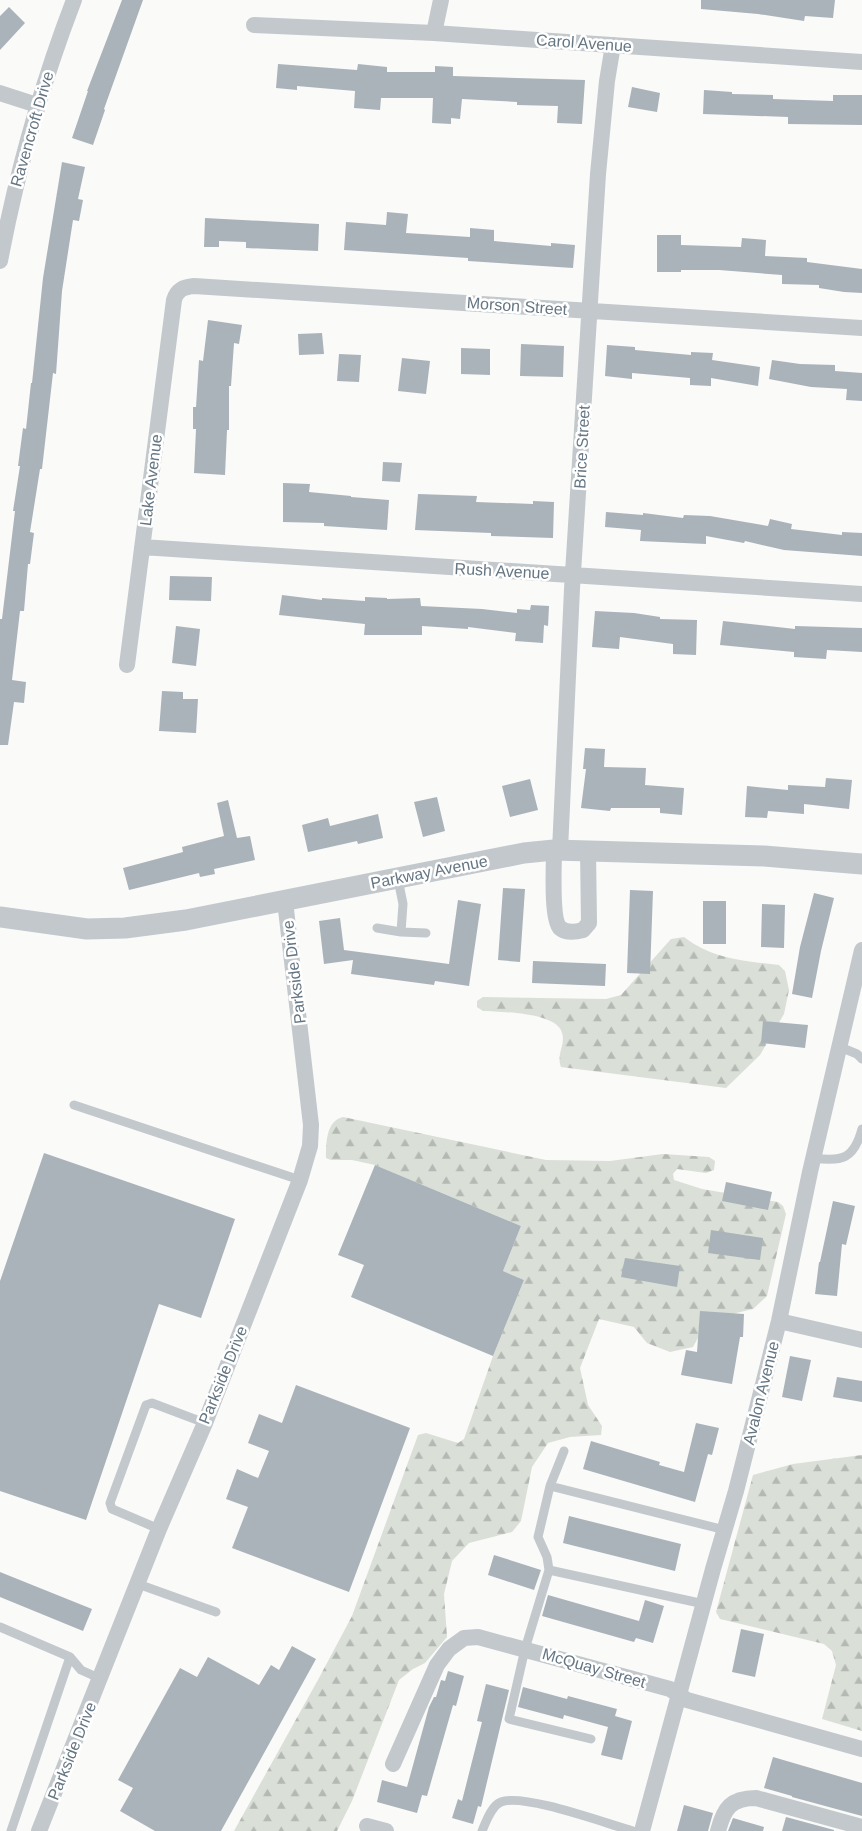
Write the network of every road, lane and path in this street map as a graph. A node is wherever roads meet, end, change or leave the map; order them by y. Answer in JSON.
{"nodes":[{"id":1,"x":74,"y":0,"type":"edge"},
{"id":2,"x":441,"y":0,"type":"edge"},
{"id":3,"x":254,"y":25,"type":"dead end"},
{"id":4,"x":434,"y":33,"type":"junction"},
{"id":5,"x":613,"y":46,"type":"junction"},
{"id":6,"x":862,"y":62,"type":"edge"},
{"id":7,"x":0,"y":93,"type":"edge"},
{"id":8,"x":37,"y":105,"type":"junction"},
{"id":9,"x":0,"y":261,"type":"edge"},
{"id":10,"x":175,"y":295,"type":"joint"},
{"id":11,"x":590,"y":311,"type":"junction"},
{"id":12,"x":862,"y":328,"type":"edge"},
{"id":13,"x":142,"y":547,"type":"junction"},
{"id":14,"x":574,"y":575,"type":"junction"},
{"id":15,"x":862,"y":594,"type":"edge"},
{"id":16,"x":127,"y":664,"type":"dead end"},
{"id":17,"x":557,"y":850,"type":"junction"},
{"id":18,"x":588,"y":850,"type":"junction"},
{"id":19,"x":862,"y":864,"type":"edge"},
{"id":20,"x":398,"y":878,"type":"junction"},
{"id":21,"x":285,"y":901,"type":"junction"},
{"id":22,"x":0,"y":917,"type":"edge"},
{"id":23,"x":377,"y":928,"type":"dead end"},
{"id":24,"x":401,"y":932,"type":"junction"},
{"id":25,"x":426,"y":933,"type":"dead end"},
{"id":26,"x":862,"y":950,"type":"edge"},
{"id":27,"x":840,"y":1047,"type":"junction"},
{"id":28,"x":862,"y":1059,"type":"edge"},
{"id":29,"x":74,"y":1105,"type":"dead end"},
{"id":30,"x":862,"y":1129,"type":"edge"},
{"id":31,"x":814,"y":1158,"type":"junction"},
{"id":32,"x":300,"y":1180,"type":"junction"},
{"id":33,"x":779,"y":1321,"type":"junction"},
{"id":34,"x":862,"y":1340,"type":"edge"},
{"id":35,"x":204,"y":1423,"type":"junction"},
{"id":36,"x":564,"y":1451,"type":"dead end"},
{"id":37,"x":550,"y":1486,"type":"junction"},
{"id":38,"x":159,"y":1529,"type":"junction"},
{"id":39,"x":725,"y":1530,"type":"junction"},
{"id":40,"x":550,"y":1570,"type":"junction"},
{"id":41,"x":138,"y":1584,"type":"junction"},
{"id":42,"x":704,"y":1604,"type":"junction"},
{"id":43,"x":216,"y":1612,"type":"dead end"},
{"id":44,"x":0,"y":1627,"type":"edge"},
{"id":45,"x":525,"y":1649,"type":"junction"},
{"id":46,"x":70,"y":1657,"type":"junction"},
{"id":47,"x":101,"y":1679,"type":"junction"},
{"id":48,"x":679,"y":1695,"type":"junction"},
{"id":49,"x":591,"y":1739,"type":"dead end"},
{"id":50,"x":862,"y":1749,"type":"edge"},
{"id":51,"x":393,"y":1764,"type":"dead end"},
{"id":52,"x":367,"y":1826,"type":"dead end"},
{"id":53,"x":862,"y":1827,"type":"edge"},
{"id":54,"x":11,"y":1831,"type":"edge"},
{"id":55,"x":39,"y":1831,"type":"edge"},
{"id":56,"x":386,"y":1831,"type":"edge"},
{"id":57,"x":482,"y":1831,"type":"edge"},
{"id":58,"x":633,"y":1831,"type":"edge"},
{"id":59,"x":642,"y":1831,"type":"edge"},
{"id":60,"x":718,"y":1831,"type":"edge"}],
"edges":[{"from":1,"to":8,"type":"street","name":"Ravencroft Drive"},
{"from":2,"to":4,"type":"street"},
{"from":3,"to":4,"type":"street","name":"Carol Avenue"},
{"from":4,"to":5,"type":"street","name":"Carol Avenue"},
{"from":5,"to":6,"type":"street","name":"Carol Avenue"},
{"from":5,"to":11,"type":"street","name":"Brice Street"},
{"from":7,"to":8,"type":"street"},
{"from":8,"to":9,"type":"street","name":"Ravencroft Drive"},
{"from":10,"to":11,"type":"street","name":"Morson Street"},
{"from":10,"to":13,"type":"street","name":"Lake Avenue"},
{"from":11,"to":12,"type":"street","name":"Morson Street"},
{"from":11,"to":14,"type":"street","name":"Brice Street"},
{"from":13,"to":14,"type":"street","name":"Rush Avenue"},
{"from":13,"to":16,"type":"street","name":"Lake Avenue"},
{"from":14,"to":15,"type":"street","name":"Rush Avenue"},
{"from":14,"to":17,"type":"street","name":"Brice Street"},
{"from":17,"to":18,"type":"street","name":"Parkway Avenue"},
{"from":17,"to":18,"type":"street","name":"Brice Street"},
{"from":17,"to":20,"type":"street","name":"Parkway Avenue"},
{"from":18,"to":19,"type":"street","name":"Parkway Avenue"},
{"from":20,"to":21,"type":"street","name":"Parkway Avenue"},
{"from":20,"to":24,"type":"lane"},
{"from":21,"to":22,"type":"street","name":"Parkway Avenue"},
{"from":21,"to":32,"type":"street","name":"Parkside Drive"},
{"from":23,"to":24,"type":"lane"},
{"from":24,"to":25,"type":"lane"},
{"from":26,"to":27,"type":"street","name":"Avalon Avenue"},
{"from":27,"to":28,"type":"lane"},
{"from":27,"to":31,"type":"street","name":"Avalon Avenue"},
{"from":29,"to":32,"type":"lane"},
{"from":30,"to":31,"type":"lane"},
{"from":31,"to":33,"type":"street","name":"Avalon Avenue"},
{"from":32,"to":35,"type":"street","name":"Parkside Drive"},
{"from":33,"to":34,"type":"street"},
{"from":33,"to":39,"type":"street","name":"Avalon Avenue"},
{"from":35,"to":38,"type":"street","name":"Parkside Drive"},
{"from":35,"to":38,"type":"lane"},
{"from":36,"to":37,"type":"lane"},
{"from":37,"to":39,"type":"lane"},
{"from":37,"to":40,"type":"lane"},
{"from":38,"to":41,"type":"street","name":"Parkside Drive"},
{"from":39,"to":42,"type":"street","name":"Avalon Avenue"},
{"from":40,"to":42,"type":"lane"},
{"from":40,"to":45,"type":"lane"},
{"from":41,"to":43,"type":"lane"},
{"from":41,"to":47,"type":"street","name":"Parkside Drive"},
{"from":42,"to":48,"type":"street","name":"Avalon Avenue"},
{"from":44,"to":46,"type":"lane"},
{"from":45,"to":48,"type":"street","name":"McQuay Street"},
{"from":45,"to":49,"type":"lane"},
{"from":45,"to":51,"type":"street","name":"McQuay Street"},
{"from":46,"to":47,"type":"lane"},
{"from":46,"to":54,"type":"lane"},
{"from":47,"to":55,"type":"street","name":"Parkside Drive"},
{"from":48,"to":50,"type":"street","name":"McQuay Street"},
{"from":48,"to":59,"type":"street","name":"Avalon Avenue"},
{"from":52,"to":56,"type":"street"},
{"from":53,"to":60,"type":"street"},
{"from":57,"to":58,"type":"lane"}]}
